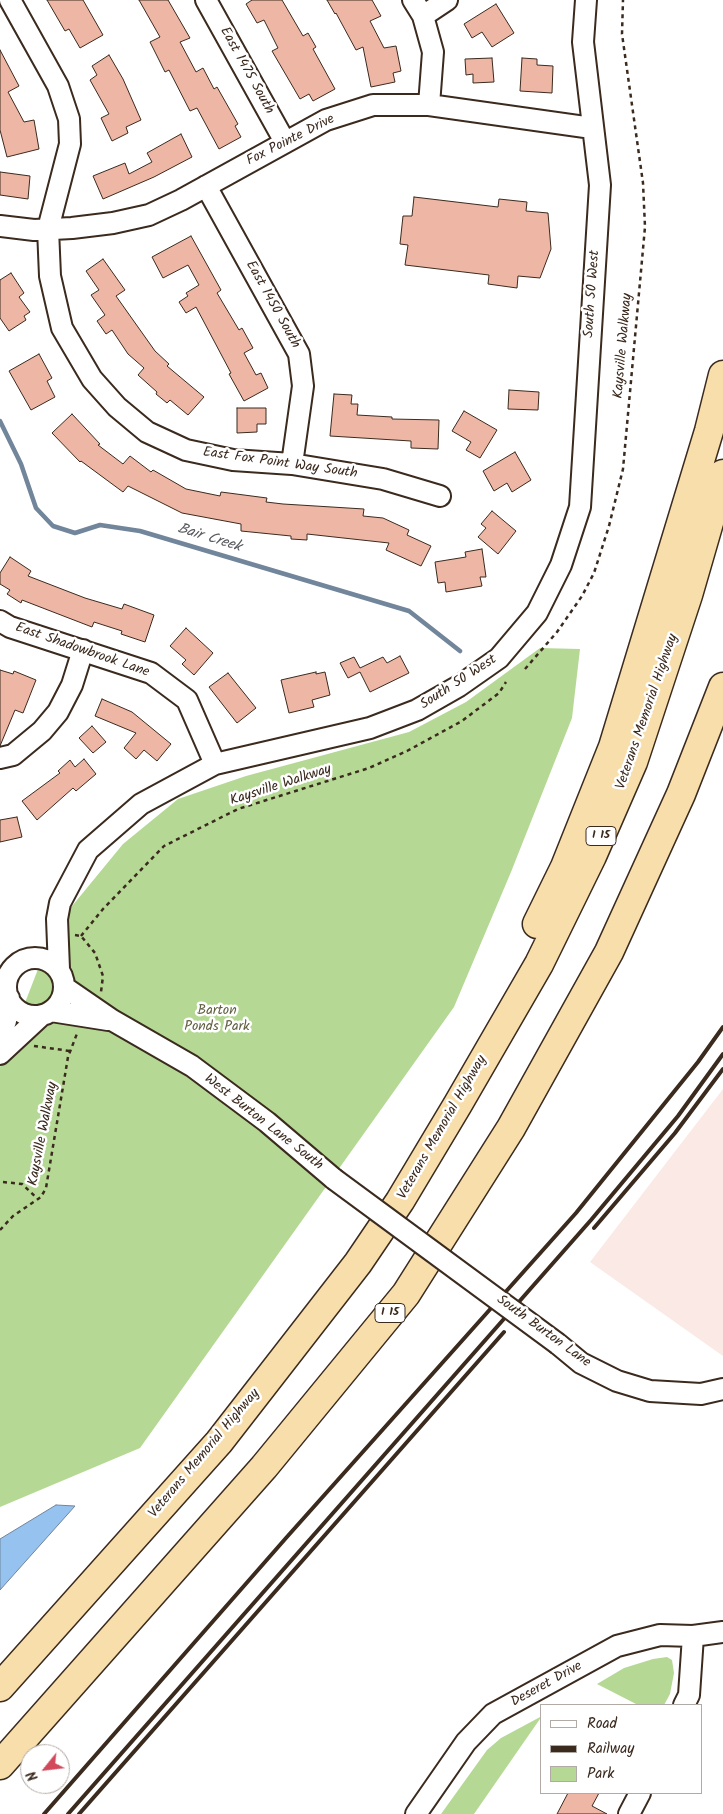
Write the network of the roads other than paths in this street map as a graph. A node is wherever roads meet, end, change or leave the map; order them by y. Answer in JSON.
{"nodes":[{"id":1,"x":10,"y":0,"type":"edge"},
{"id":2,"x":206,"y":0,"type":"edge"},
{"id":3,"x":447,"y":0,"type":"edge"},
{"id":4,"x":586,"y":0,"type":"edge"},
{"id":5,"x":418,"y":8,"type":"edge"},
{"id":6,"x":430,"y":105,"type":"junction"},
{"id":7,"x":592,"y":128,"type":"junction"},
{"id":8,"x":285,"y":142,"type":"junction"},
{"id":9,"x":206,"y":186,"type":"junction"},
{"id":10,"x":0,"y":226,"type":"edge"},
{"id":11,"x":48,"y":229,"type":"junction"},
{"id":12,"x":723,"y":375,"type":"edge"},
{"id":13,"x":292,"y":464,"type":"junction"},
{"id":14,"x":723,"y":474,"type":"edge"},
{"id":15,"x":440,"y":496,"type":"dead end"},
{"id":16,"x":0,"y":621,"type":"edge"},
{"id":17,"x":82,"y":650,"type":"junction"},
{"id":18,"x":723,"y":687,"type":"edge"},
{"id":19,"x":723,"y":705,"type":"edge"},
{"id":20,"x":0,"y":758,"type":"edge"},
{"id":21,"x":215,"y":764,"type":"junction"},
{"id":22,"x":682,"y":794,"type":"junction"},
{"id":23,"x":58,"y":919,"type":"junction"},
{"id":24,"x":14,"y":962,"type":"edge"},
{"id":25,"x":61,"y":978,"type":"junction"},
{"id":26,"x":5,"y":990,"type":"edge"},
{"id":27,"x":46,"y":1013,"type":"junction"},
{"id":28,"x":112,"y":1020,"type":"junction"},
{"id":29,"x":0,"y":1036,"type":"edge"},
{"id":30,"x":0,"y":1054,"type":"edge"},
{"id":31,"x":418,"y":1171,"type":"junction"},
{"id":32,"x":408,"y":1234,"type":"joint"},
{"id":33,"x":723,"y":1389,"type":"edge"},
{"id":34,"x":723,"y":1632,"type":"edge"},
{"id":35,"x":692,"y":1636,"type":"junction"},
{"id":36,"x":0,"y":1687,"type":"edge"},
{"id":37,"x":684,"y":1704,"type":"edge"},
{"id":38,"x":0,"y":1765,"type":"edge"},
{"id":39,"x":639,"y":1794,"type":"edge"},
{"id":40,"x":416,"y":1814,"type":"edge"},
{"id":41,"x":629,"y":1814,"type":"edge"}],
"edges":[{"from":1,"to":11,"type":"street","name":"East Fox Point Way South"},
{"from":2,"to":8,"type":"street","name":"East 1475 South"},
{"from":3,"to":5,"type":"street"},
{"from":4,"to":7,"type":"street","name":"South 50 West"},
{"from":5,"to":6,"type":"street"},
{"from":6,"to":7,"type":"street","name":"Fox Pointe Drive"},
{"from":6,"to":8,"type":"street","name":"Fox Pointe Drive"},
{"from":7,"to":21,"type":"street","name":"South 50 West"},
{"from":8,"to":9,"type":"street","name":"Fox Pointe Drive"},
{"from":9,"to":11,"type":"street","name":"Fox Pointe Drive"},
{"from":9,"to":13,"type":"street","name":"East 1450 South"},
{"from":10,"to":11,"type":"street","name":"Fox Pointe Drive"},
{"from":11,"to":13,"type":"street","name":"East Fox Point Way South"},
{"from":12,"to":31,"type":"highway"},
{"from":13,"to":15,"type":"street","name":"East Fox Point Way South"},
{"from":14,"to":31,"type":"highway","name":"Veterans Memorial Highway","number":"I 15"},
{"from":16,"to":17,"type":"street","name":"East Shadowbrook Lane"},
{"from":17,"to":20,"type":"street"},
{"from":17,"to":21,"type":"street","name":"East Shadowbrook Lane"},
{"from":18,"to":22,"type":"highway","number":"I 15"},
{"from":19,"to":22,"type":"highway"},
{"from":21,"to":23,"type":"street","name":"South 50 West"},
{"from":22,"to":38,"type":"highway","number":"I 15"},
{"from":23,"to":24,"type":"street","name":"South 50 West"},
{"from":23,"to":25,"type":"street","name":"South 50 West"},
{"from":24,"to":25,"type":"street"},
{"from":24,"to":26,"type":"street"},
{"from":25,"to":27,"type":"street"},
{"from":25,"to":28,"type":"street","name":"West Burton Lane South"},
{"from":26,"to":27,"type":"street"},
{"from":26,"to":29,"type":"street"},
{"from":27,"to":28,"type":"street","name":"West Burton Lane South"},
{"from":27,"to":30,"type":"street"},
{"from":28,"to":32,"type":"street","name":"West Burton Lane South","bridge":true},
{"from":31,"to":36,"type":"highway","name":"Veterans Memorial Highway","number":"I 15"},
{"from":32,"to":33,"type":"street","name":"South Burton Lane","bridge":true},
{"from":34,"to":35,"type":"street","name":"Deseret Drive"},
{"from":35,"to":37,"type":"street"},
{"from":35,"to":40,"type":"street","name":"Deseret Drive"},
{"from":39,"to":41,"type":"street"}]}
